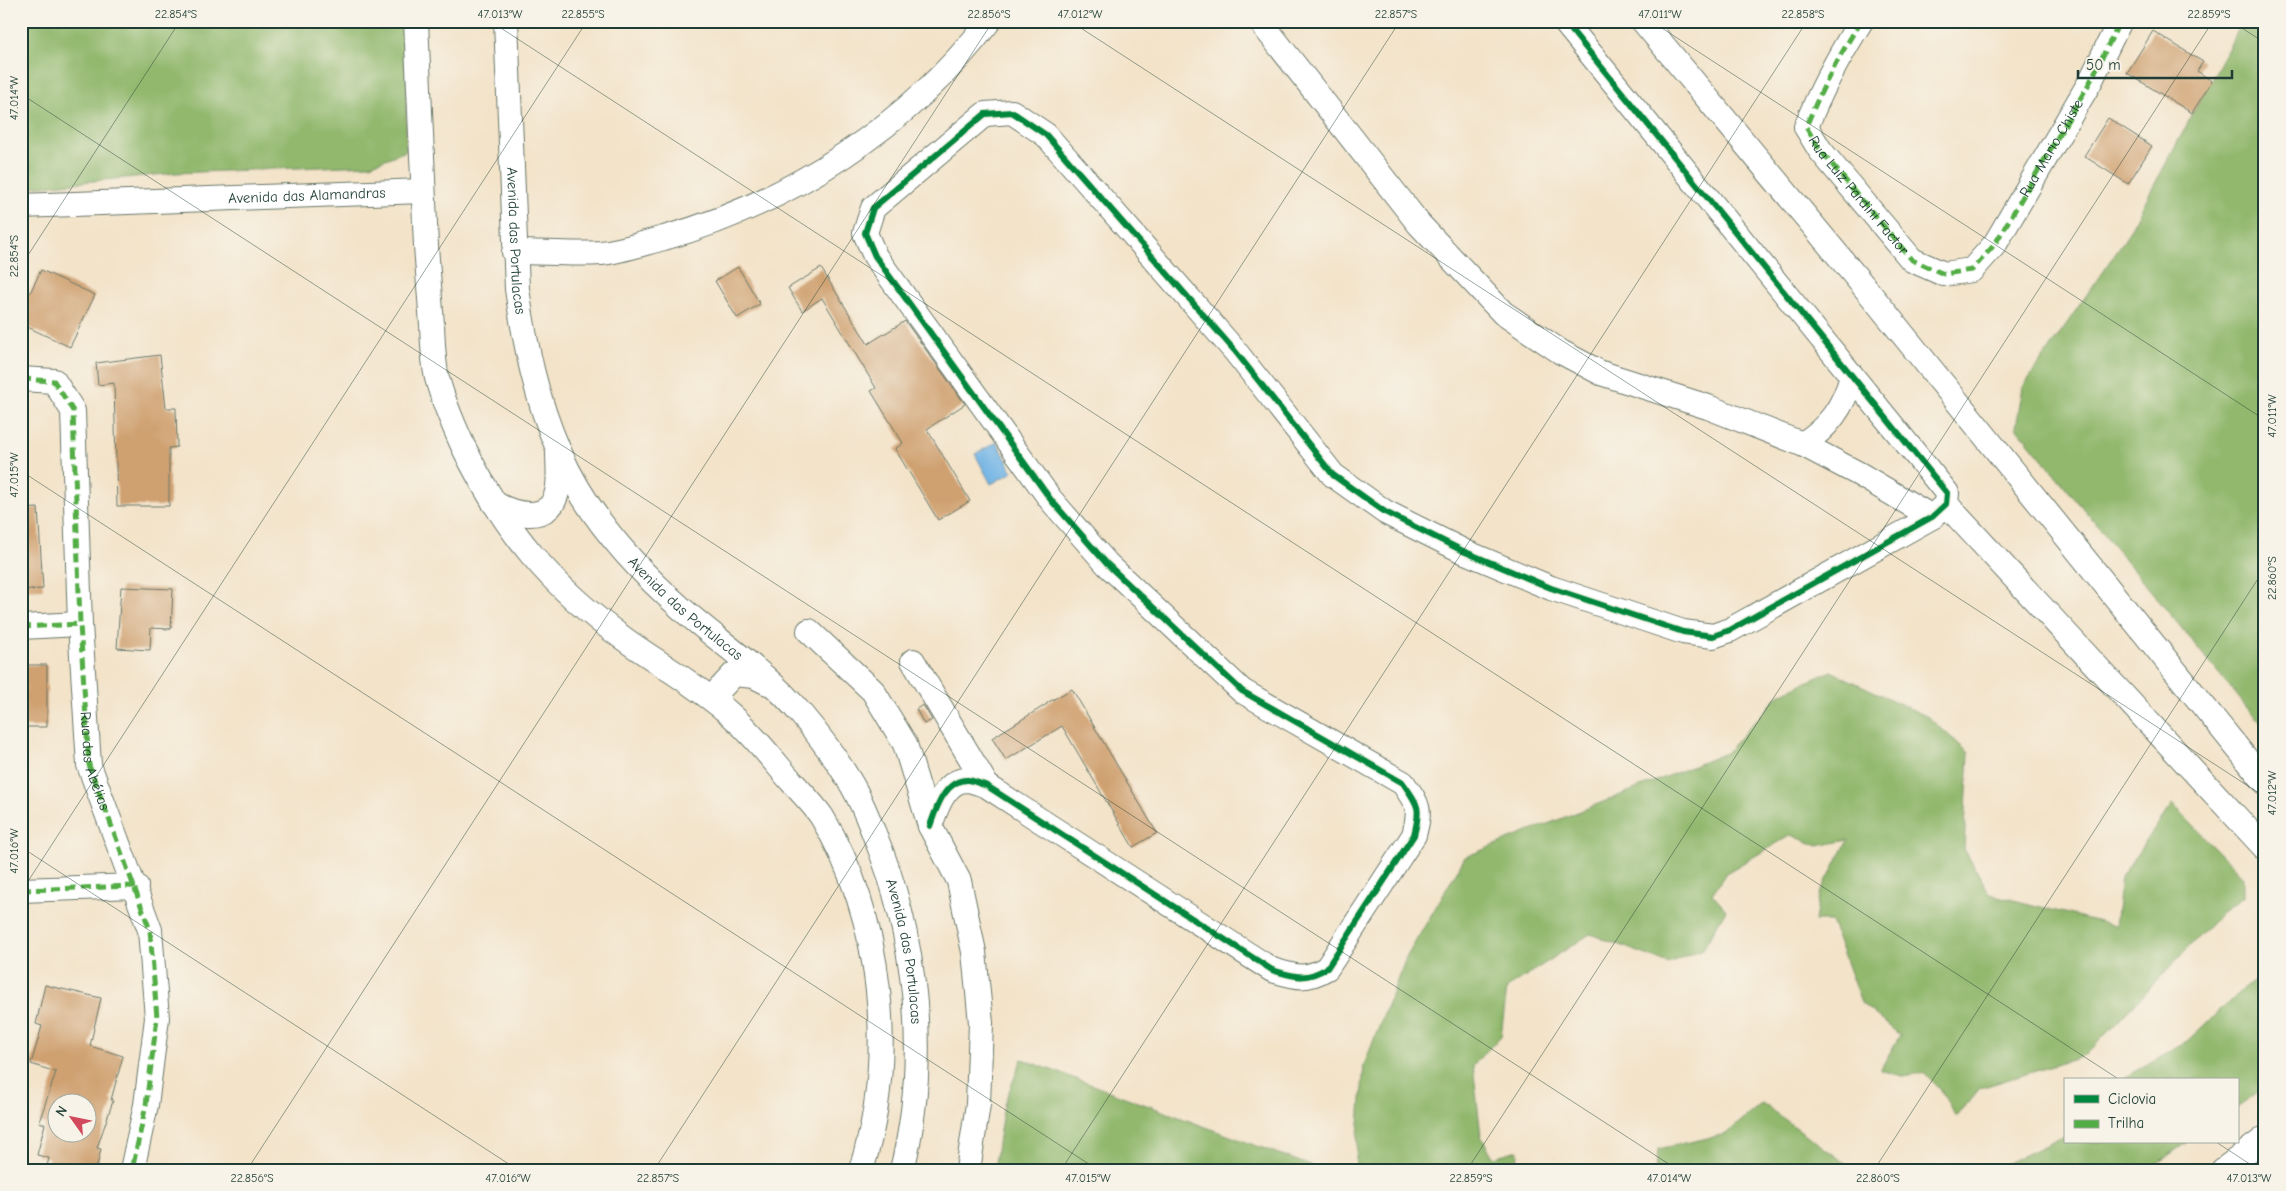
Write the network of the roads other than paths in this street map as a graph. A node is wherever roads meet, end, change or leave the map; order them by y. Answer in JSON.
{"nodes":[{"id":1,"x":416,"y":21,"type":"edge"},
{"id":2,"x":506,"y":21,"type":"edge"},
{"id":3,"x":988,"y":21,"type":"edge"},
{"id":4,"x":1260,"y":21,"type":"edge"},
{"id":5,"x":1564,"y":21,"type":"edge"},
{"id":6,"x":1643,"y":21,"type":"edge"},
{"id":7,"x":1861,"y":21,"type":"edge"},
{"id":8,"x":2120,"y":21,"type":"edge"},
{"id":9,"x":423,"y":191,"type":"junction"},
{"id":10,"x":21,"y":206,"type":"edge"},
{"id":11,"x":514,"y":252,"type":"junction"},
{"id":12,"x":1972,"y":270,"type":"joint"},
{"id":13,"x":1852,"y":376,"type":"junction"},
{"id":14,"x":21,"y":379,"type":"edge"},
{"id":15,"x":1802,"y":444,"type":"junction"},
{"id":16,"x":558,"y":450,"type":"junction"},
{"id":17,"x":494,"y":503,"type":"junction"},
{"id":18,"x":1939,"y":511,"type":"junction"},
{"id":19,"x":80,"y":624,"type":"junction"},
{"id":20,"x":21,"y":627,"type":"edge"},
{"id":21,"x":809,"y":631,"type":"dead end"},
{"id":22,"x":913,"y":661,"type":"dead end"},
{"id":23,"x":778,"y":688,"type":"junction"},
{"id":24,"x":717,"y":703,"type":"junction"},
{"id":25,"x":2265,"y":782,"type":"edge"},
{"id":26,"x":987,"y":786,"type":"junction"},
{"id":27,"x":930,"y":826,"type":"junction"},
{"id":28,"x":2265,"y":848,"type":"edge"},
{"id":29,"x":136,"y":886,"type":"junction"},
{"id":30,"x":21,"y":890,"type":"edge"},
{"id":31,"x":2265,"y":1138,"type":"edge"},
{"id":32,"x":132,"y":1170,"type":"edge"},
{"id":33,"x":861,"y":1170,"type":"edge"},
{"id":34,"x":902,"y":1170,"type":"edge"},
{"id":35,"x":968,"y":1170,"type":"edge"},
{"id":36,"x":2223,"y":1170,"type":"edge"}],
"edges":[{"from":1,"to":9,"type":"street"},
{"from":2,"to":11,"type":"street","name":"Avenida das Portulacas"},
{"from":3,"to":11,"type":"street"},
{"from":4,"to":15,"type":"street"},
{"from":5,"to":13,"type":"street"},
{"from":6,"to":25,"type":"street"},
{"from":7,"to":12,"type":"street","name":"Rua Luiz Pardini Factor"},
{"from":8,"to":12,"type":"street","name":"Rua Mario Chiste"},
{"from":9,"to":10,"type":"street","name":"Avenida das Alamandras"},
{"from":9,"to":17,"type":"street","name":"Avenida das Portulacas"},
{"from":11,"to":16,"type":"street","name":"Avenida das Portulacas"},
{"from":13,"to":15,"type":"street"},
{"from":13,"to":18,"type":"street"},
{"from":14,"to":19,"type":"street","name":"Rua das Abélias"},
{"from":15,"to":18,"type":"street"},
{"from":16,"to":17,"type":"street"},
{"from":16,"to":23,"type":"street","name":"Avenida das Portulacas"},
{"from":17,"to":24,"type":"street","name":"Avenida das Portulacas"},
{"from":18,"to":26,"type":"street"},
{"from":18,"to":28,"type":"street"},
{"from":19,"to":20,"type":"street"},
{"from":19,"to":29,"type":"street","name":"Rua das Abélias"},
{"from":21,"to":27,"type":"street"},
{"from":22,"to":26,"type":"street"},
{"from":23,"to":24,"type":"street"},
{"from":23,"to":34,"type":"street","name":"Avenida das Portulacas"},
{"from":24,"to":33,"type":"street","name":"Avenida das Portulacas"},
{"from":26,"to":27,"type":"street"},
{"from":27,"to":35,"type":"street"},
{"from":29,"to":30,"type":"street"},
{"from":29,"to":32,"type":"street","name":"Rua das Abélias"},
{"from":31,"to":36,"type":"street"}]}
